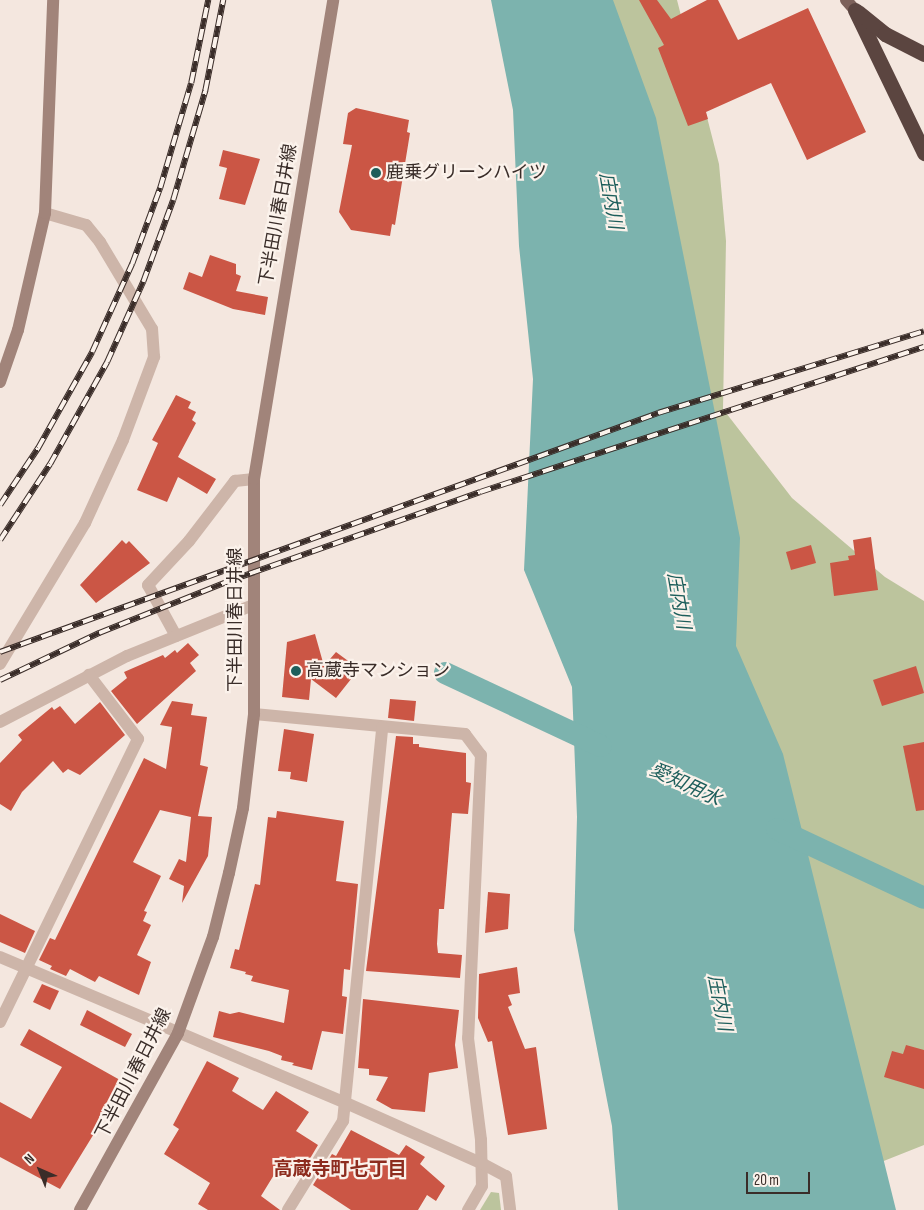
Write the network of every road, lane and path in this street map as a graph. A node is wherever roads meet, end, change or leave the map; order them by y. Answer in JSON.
{"nodes":[{"id":1,"x":53,"y":0,"type":"edge"},
{"id":2,"x":333,"y":0,"type":"edge"},
{"id":3,"x":852,"y":3,"type":"edge"},
{"id":4,"x":924,"y":54,"type":"edge"},
{"id":5,"x":924,"y":153,"type":"edge"},
{"id":6,"x":44,"y":213,"type":"junction"},
{"id":7,"x":0,"y":382,"type":"edge"},
{"id":8,"x":254,"y":478,"type":"junction"},
{"id":9,"x":253,"y":605,"type":"junction"},
{"id":10,"x":176,"y":636,"type":"junction"},
{"id":11,"x":0,"y":664,"type":"edge"},
{"id":12,"x":89,"y":675,"type":"junction"},
{"id":13,"x":254,"y":714,"type":"junction"},
{"id":14,"x":0,"y":722,"type":"edge"},
{"id":15,"x":382,"y":727,"type":"junction"},
{"id":16,"x":0,"y":957,"type":"edge"},
{"id":17,"x":28,"y":969,"type":"junction"},
{"id":18,"x":0,"y":1022,"type":"edge"},
{"id":19,"x":178,"y":1033,"type":"junction"},
{"id":20,"x":346,"y":1102,"type":"junction"},
{"id":21,"x":483,"y":1164,"type":"junction"},
{"id":22,"x":80,"y":1210,"type":"edge"},
{"id":23,"x":288,"y":1210,"type":"edge"},
{"id":24,"x":468,"y":1210,"type":"edge"},
{"id":25,"x":510,"y":1210,"type":"edge"}],
"edges":[{"from":1,"to":6,"type":"main road"},
{"from":2,"to":8,"type":"main road","name":"下半田川春日井線"},
{"from":3,"to":4,"type":"highway"},
{"from":3,"to":5,"type":"highway"},
{"from":6,"to":7,"type":"main road"},
{"from":6,"to":11,"type":"street"},
{"from":8,"to":9,"type":"main road","name":"下半田川春日井線"},
{"from":8,"to":10,"type":"street"},
{"from":9,"to":10,"type":"street"},
{"from":9,"to":13,"type":"main road","name":"下半田川春日井線"},
{"from":10,"to":12,"type":"street"},
{"from":12,"to":14,"type":"street"},
{"from":12,"to":17,"type":"street"},
{"from":13,"to":15,"type":"street"},
{"from":13,"to":19,"type":"main road","name":"下半田川春日井線"},
{"from":15,"to":20,"type":"street"},
{"from":15,"to":21,"type":"street"},
{"from":16,"to":17,"type":"street"},
{"from":17,"to":18,"type":"street"},
{"from":17,"to":19,"type":"street"},
{"from":19,"to":20,"type":"street"},
{"from":19,"to":22,"type":"main road","name":"下半田川春日井線"},
{"from":20,"to":21,"type":"street"},
{"from":20,"to":23,"type":"street"},
{"from":21,"to":24,"type":"street"},
{"from":21,"to":25,"type":"street"}]}
